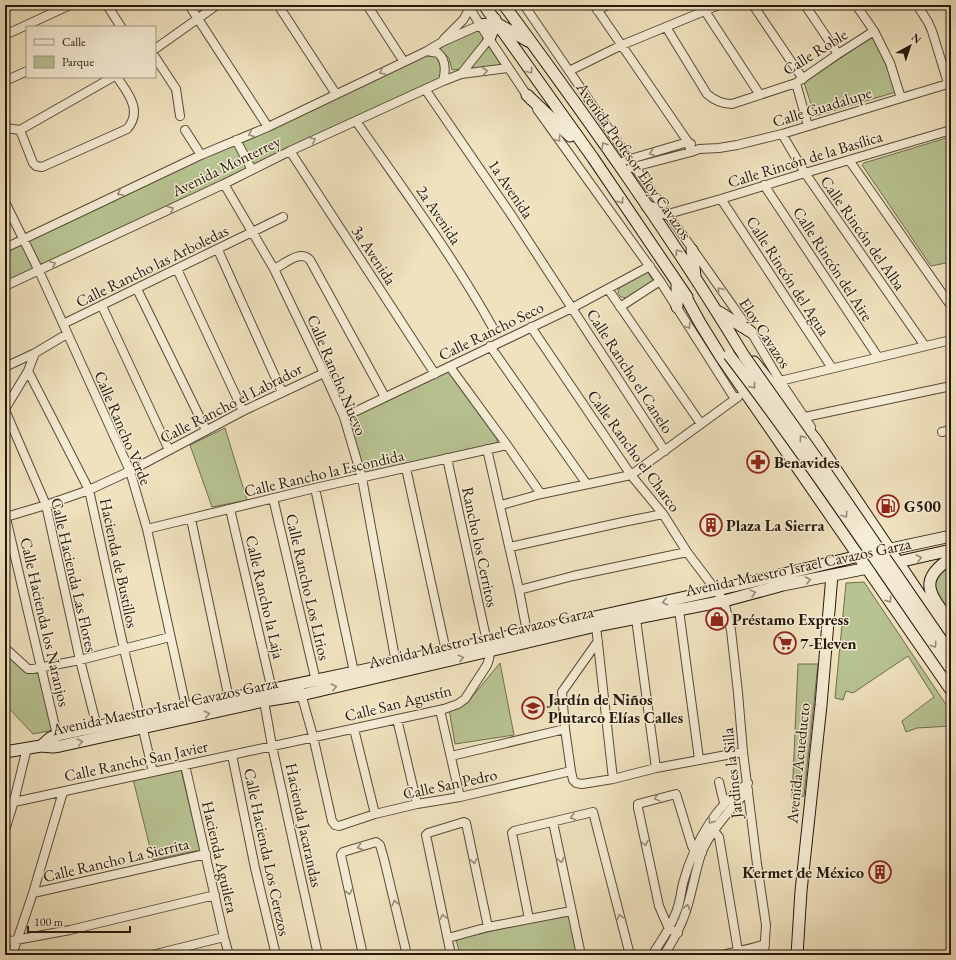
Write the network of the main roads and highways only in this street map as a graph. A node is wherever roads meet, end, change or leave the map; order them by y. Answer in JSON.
{"nodes":[{"id":1,"x":484,"y":5,"type":"edge"},
{"id":2,"x":492,"y":5,"type":"edge"},
{"id":3,"x":504,"y":5,"type":"edge"},
{"id":4,"x":496,"y":24,"type":"junction"},
{"id":5,"x":480,"y":25,"type":"road end"},
{"id":6,"x":489,"y":39,"type":"road end"},
{"id":7,"x":534,"y":46,"type":"junction"},
{"id":8,"x":527,"y":96,"type":"road end"},
{"id":9,"x":593,"y":158,"type":"junction"},
{"id":10,"x":647,"y":206,"type":"junction"},
{"id":11,"x":668,"y":214,"type":"road end"},
{"id":12,"x":692,"y":250,"type":"road end"},
{"id":13,"x":696,"y":279,"type":"junction"},
{"id":14,"x":680,"y":288,"type":"junction"},
{"id":15,"x":676,"y":307,"type":"road end"},
{"id":16,"x":717,"y":311,"type":"junction"},
{"id":17,"x":751,"y":332,"type":"road end"},
{"id":18,"x":733,"y":339,"type":"junction"},
{"id":19,"x":837,"y":471,"type":"junction"},
{"id":20,"x":812,"y":489,"type":"junction"},
{"id":21,"x":854,"y":496,"type":"junction"},
{"id":22,"x":827,"y":510,"type":"junction"},
{"id":23,"x":951,"y":536,"type":"edge"},
{"id":24,"x":890,"y":550,"type":"junction"},
{"id":25,"x":951,"y":550,"type":"edge"},
{"id":26,"x":858,"y":557,"type":"junction"},
{"id":27,"x":951,"y":558,"type":"edge"},
{"id":28,"x":898,"y":562,"type":"junction"},
{"id":29,"x":867,"y":568,"type":"junction"},
{"id":30,"x":832,"y":574,"type":"junction"},
{"id":31,"x":923,"y":599,"type":"junction"},
{"id":32,"x":900,"y":615,"type":"junction"},
{"id":33,"x":947,"y":626,"type":"edge"},
{"id":34,"x":916,"y":640,"type":"junction"},
{"id":35,"x":951,"y":641,"type":"edge"},
{"id":36,"x":489,"y":646,"type":"junction"},
{"id":37,"x":951,"y":654,"type":"edge"},
{"id":38,"x":951,"y":670,"type":"edge"},
{"id":39,"x":300,"y":690,"type":"junction"},
{"id":40,"x":951,"y":690,"type":"edge"},
{"id":41,"x":141,"y":722,"type":"junction"},
{"id":42,"x":41,"y":746,"type":"junction"},
{"id":43,"x":5,"y":752,"type":"edge"},
{"id":44,"x":797,"y":955,"type":"edge"}],
"edges":[{"from":1,"to":4,"type":"main road","name":"Avenida Profesor Eloy Cavazos"},
{"from":2,"to":4,"type":"main road"},
{"from":3,"to":7,"type":"main road","name":"Avenida Profesor Eloy Cavazos"},
{"from":4,"to":5,"type":"main road"},
{"from":4,"to":6,"type":"main road"},
{"from":4,"to":7,"type":"main road"},
{"from":4,"to":9,"type":"main road","name":"Avenida Profesor Eloy Cavazos","one_way":true},
{"from":10,"to":7,"type":"main road","name":"Avenida Profesor Eloy Cavazos","one_way":true},
{"from":8,"to":9,"type":"main road"},
{"from":9,"to":14,"type":"main road","name":"Avenida Profesor Eloy Cavazos","one_way":true},
{"from":10,"to":11,"type":"main road"},
{"from":13,"to":10,"type":"main road","name":"Avenida Profesor Eloy Cavazos","one_way":true},
{"from":12,"to":13,"type":"main road"},
{"from":13,"to":16,"type":"main road","name":"Avenida Profesor Eloy Cavazos"},
{"from":14,"to":15,"type":"main road"},
{"from":14,"to":20,"type":"main road","name":"Avenida Profesor Eloy Cavazos"},
{"from":14,"to":38,"type":"main road","name":"Avenida Profesor Eloy Cavazos","one_way":true,"bridge":true},
{"from":16,"to":17,"type":"main road"},
{"from":16,"to":18,"type":"main road","name":"Avenida Profesor Eloy Cavazos"},
{"from":18,"to":19,"type":"main road","name":"Avenida Profesor Eloy Cavazos"},
{"from":37,"to":18,"type":"main road","name":"Avenida Profesor Eloy Cavazos","one_way":true,"bridge":true},
{"from":19,"to":20,"type":"main road"},
{"from":19,"to":21,"type":"main road","name":"Avenida Profesor Eloy Cavazos"},
{"from":20,"to":22,"type":"main road","name":"Avenida Profesor Eloy Cavazos"},
{"from":21,"to":22,"type":"main road"},
{"from":21,"to":24,"type":"main road","name":"Avenida Profesor Eloy Cavazos"},
{"from":22,"to":26,"type":"main road","name":"Avenida Profesor Eloy Cavazos"},
{"from":23,"to":24,"type":"main road","name":"Avenida Maestro Israel Cavazos Garza"},
{"from":24,"to":26,"type":"main road","name":"Avenida Maestro Israel Cavazos Garza"},
{"from":24,"to":28,"type":"main road","name":"Avenida Profesor Eloy Cavazos"},
{"from":28,"to":25,"type":"main road","name":"Avenida Maestro Israel Cavazos Garza","one_way":true},
{"from":26,"to":29,"type":"main road","name":"Avenida Profesor Eloy Cavazos"},
{"from":26,"to":36,"type":"main road","name":"Avenida Maestro Israel Cavazos Garza","one_way":true},
{"from":27,"to":33,"type":"main road"},
{"from":28,"to":29,"type":"main road","name":"Avenida Maestro Israel Cavazos Garza"},
{"from":28,"to":31,"type":"main road","name":"Avenida Profesor Eloy Cavazos"},
{"from":29,"to":30,"type":"main road","name":"Avenida Maestro Israel Cavazos Garza"},
{"from":29,"to":32,"type":"main road","name":"Avenida Profesor Eloy Cavazos","one_way":true},
{"from":36,"to":30,"type":"main road","name":"Avenida Maestro Israel Cavazos Garza","one_way":true},
{"from":30,"to":44,"type":"main road","name":"Avenida Acueducto"},
{"from":31,"to":32,"type":"main road"},
{"from":31,"to":33,"type":"main road","name":"Avenida Profesor Eloy Cavazos"},
{"from":32,"to":34,"type":"main road","name":"Avenida Profesor Eloy Cavazos"},
{"from":33,"to":34,"type":"main road"},
{"from":33,"to":35,"type":"main road","name":"Avenida Profesor Eloy Cavazos"},
{"from":34,"to":40,"type":"main road","name":"Avenida Profesor Eloy Cavazos"},
{"from":39,"to":36,"type":"main road","name":"Avenida Maestro Israel Cavazos Garza","one_way":true},
{"from":36,"to":39,"type":"main road","name":"Avenida Maestro Israel Cavazos Garza"},
{"from":41,"to":39,"type":"main road","name":"Avenida Maestro Israel Cavazos Garza","one_way":true},
{"from":39,"to":41,"type":"main road","name":"Avenida Maestro Israel Cavazos Garza"},
{"from":42,"to":41,"type":"main road","name":"Avenida Maestro Israel Cavazos Garza","one_way":true},
{"from":41,"to":42,"type":"main road","name":"Avenida Maestro Israel Cavazos Garza"},
{"from":42,"to":43,"type":"main road"}]}
